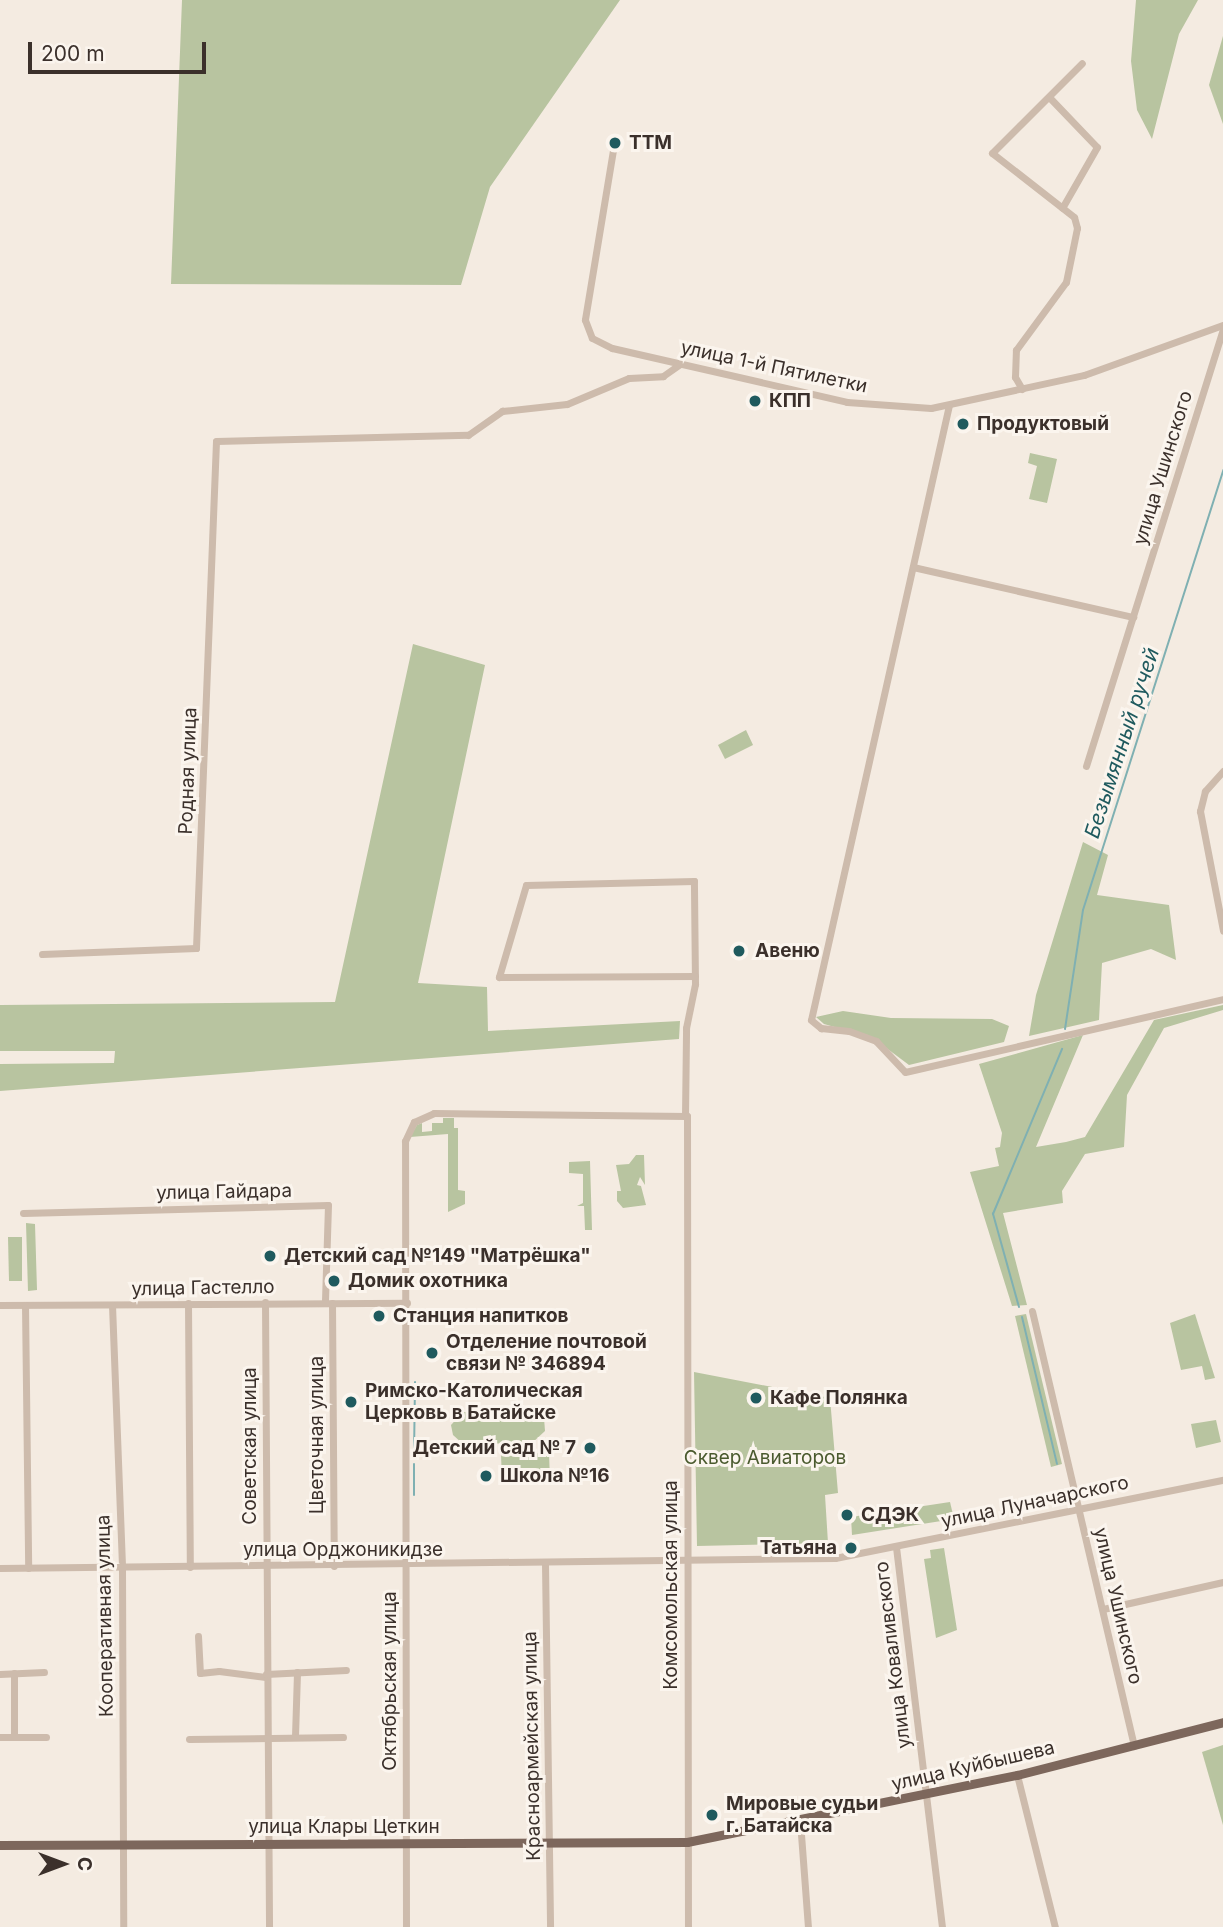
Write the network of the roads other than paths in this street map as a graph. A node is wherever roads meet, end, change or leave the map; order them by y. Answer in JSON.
{"nodes":[{"id":1,"x":1082,"y":63,"type":"dead end"},
{"id":2,"x":1049,"y":97,"type":"junction"},
{"id":3,"x":614,"y":144,"type":"dead end"},
{"id":4,"x":1062,"y":208,"type":"junction"},
{"id":5,"x":1223,"y":326,"type":"edge"},
{"id":6,"x":680,"y":363,"type":"junction"},
{"id":7,"x":1022,"y":389,"type":"junction"},
{"id":8,"x":949,"y":405,"type":"junction"},
{"id":9,"x":912,"y":567,"type":"junction"},
{"id":10,"x":1133,"y":617,"type":"junction"},
{"id":11,"x":1086,"y":766,"type":"dead end"},
{"id":12,"x":1223,"y":771,"type":"edge"},
{"id":13,"x":1223,"y":931,"type":"edge"},
{"id":14,"x":43,"y":954,"type":"dead end"},
{"id":15,"x":695,"y":975,"type":"junction"},
{"id":16,"x":1223,"y":999,"type":"edge"},
{"id":17,"x":686,"y":1116,"type":"junction"},
{"id":18,"x":23,"y":1213,"type":"dead end"},
{"id":19,"x":188,"y":1303,"type":"junction"},
{"id":20,"x":265,"y":1303,"type":"junction"},
{"id":21,"x":329,"y":1303,"type":"junction"},
{"id":22,"x":407,"y":1303,"type":"junction"},
{"id":23,"x":112,"y":1304,"type":"junction"},
{"id":24,"x":0,"y":1305,"type":"edge"},
{"id":25,"x":25,"y":1305,"type":"junction"},
{"id":26,"x":1032,"y":1311,"type":"dead end"},
{"id":27,"x":1223,"y":1480,"type":"edge"},
{"id":28,"x":1079,"y":1508,"type":"junction"},
{"id":29,"x":896,"y":1546,"type":"junction"},
{"id":30,"x":686,"y":1561,"type":"junction"},
{"id":31,"x":545,"y":1564,"type":"junction"},
{"id":32,"x":406,"y":1565,"type":"junction"},
{"id":33,"x":266,"y":1566,"type":"junction"},
{"id":34,"x":334,"y":1566,"type":"junction"},
{"id":35,"x":122,"y":1567,"type":"junction"},
{"id":36,"x":190,"y":1567,"type":"junction"},
{"id":37,"x":0,"y":1568,"type":"edge"},
{"id":38,"x":28,"y":1568,"type":"junction"},
{"id":39,"x":1223,"y":1582,"type":"edge"},
{"id":40,"x":1103,"y":1609,"type":"junction"},
{"id":41,"x":198,"y":1636,"type":"dead end"},
{"id":42,"x":346,"y":1670,"type":"dead end"},
{"id":43,"x":44,"y":1672,"type":"dead end"},
{"id":44,"x":297,"y":1672,"type":"junction"},
{"id":45,"x":14,"y":1673,"type":"junction"},
{"id":46,"x":0,"y":1674,"type":"edge"},
{"id":47,"x":266,"y":1676,"type":"junction"},
{"id":48,"x":1223,"y":1722,"type":"edge"},
{"id":49,"x":265,"y":1736,"type":"junction"},
{"id":50,"x":295,"y":1736,"type":"junction"},
{"id":51,"x":0,"y":1737,"type":"edge"},
{"id":52,"x":15,"y":1737,"type":"junction"},
{"id":53,"x":46,"y":1737,"type":"dead end"},
{"id":54,"x":344,"y":1737,"type":"dead end"},
{"id":55,"x":189,"y":1739,"type":"dead end"},
{"id":56,"x":1135,"y":1746,"type":"junction"},
{"id":57,"x":1017,"y":1775,"type":"junction"},
{"id":58,"x":926,"y":1794,"type":"junction"},
{"id":59,"x":800,"y":1821,"type":"junction"},
{"id":60,"x":687,"y":1842,"type":"junction"},
{"id":61,"x":405,"y":1844,"type":"junction"},
{"id":62,"x":549,"y":1844,"type":"junction"},
{"id":63,"x":0,"y":1845,"type":"edge"},
{"id":64,"x":268,"y":1845,"type":"junction"},
{"id":65,"x":124,"y":1846,"type":"junction"},
{"id":66,"x":123,"y":1927,"type":"edge"},
{"id":67,"x":269,"y":1927,"type":"edge"},
{"id":68,"x":406,"y":1927,"type":"edge"},
{"id":69,"x":550,"y":1927,"type":"edge"},
{"id":70,"x":688,"y":1927,"type":"edge"},
{"id":71,"x":808,"y":1927,"type":"edge"},
{"id":72,"x":942,"y":1927,"type":"edge"},
{"id":73,"x":1055,"y":1927,"type":"edge"}],
"edges":[{"from":1,"to":2,"type":"street"},
{"from":2,"to":4,"type":"street"},
{"from":2,"to":4,"type":"street"},
{"from":3,"to":6,"type":"street","name":"улица 1-й Пятилетки"},
{"from":4,"to":7,"type":"street"},
{"from":5,"to":7,"type":"street","name":"улица 1-й Пятилетки"},
{"from":5,"to":10,"type":"street","name":"улица Ушинского"},
{"from":6,"to":8,"type":"street","name":"улица 1-й Пятилетки"},
{"from":6,"to":14,"type":"street","name":"Родная улица"},
{"from":7,"to":8,"type":"street","name":"улица 1-й Пятилетки"},
{"from":8,"to":9,"type":"street"},
{"from":9,"to":10,"type":"street"},
{"from":9,"to":16,"type":"street"},
{"from":10,"to":11,"type":"street","name":"улица Ушинского"},
{"from":12,"to":13,"type":"street"},
{"from":15,"to":15,"type":"street","name":"Комсомольская улица"},
{"from":15,"to":17,"type":"street","name":"Комсомольская улица"},
{"from":17,"to":22,"type":"street","name":"Октябрьская улица"},
{"from":17,"to":30,"type":"street","name":"Комсомольская улица"},
{"from":18,"to":21,"type":"street","name":"улица Гайдара"},
{"from":19,"to":20,"type":"street","name":"улица Гастелло"},
{"from":19,"to":23,"type":"street","name":"улица Гастелло"},
{"from":19,"to":36,"type":"street"},
{"from":20,"to":21,"type":"street","name":"улица Гастелло"},
{"from":20,"to":33,"type":"street","name":"Советская улица"},
{"from":21,"to":22,"type":"street","name":"улица Гастелло"},
{"from":21,"to":34,"type":"street","name":"Цветочная улица"},
{"from":22,"to":32,"type":"street","name":"Октябрьская улица"},
{"from":23,"to":25,"type":"street","name":"улица Гастелло"},
{"from":23,"to":35,"type":"street","name":"Кооперативная улица"},
{"from":24,"to":25,"type":"street","name":"улица Гастелло"},
{"from":25,"to":38,"type":"street"},
{"from":26,"to":28,"type":"street","name":"улица Ушинского"},
{"from":27,"to":28,"type":"street","name":"улица Луначарского"},
{"from":28,"to":29,"type":"street","name":"улица Луначарского"},
{"from":28,"to":40,"type":"street","name":"улица Ушинского"},
{"from":29,"to":30,"type":"street","name":"улица Луначарского"},
{"from":29,"to":58,"type":"street","name":"улица Коваливского"},
{"from":30,"to":31,"type":"street","name":"улица Орджоникидзе"},
{"from":30,"to":60,"type":"street","name":"Комсомольская улица"},
{"from":31,"to":32,"type":"street","name":"улица Орджоникидзе"},
{"from":31,"to":62,"type":"street","name":"Красноармейская улица"},
{"from":32,"to":34,"type":"street","name":"улица Орджоникидзе"},
{"from":32,"to":61,"type":"street","name":"Октябрьская улица"},
{"from":33,"to":34,"type":"street","name":"улица Орджоникидзе"},
{"from":33,"to":36,"type":"street","name":"улица Орджоникидзе"},
{"from":33,"to":47,"type":"street","name":"Советская улица"},
{"from":35,"to":36,"type":"street","name":"улица Орджоникидзе"},
{"from":35,"to":38,"type":"street","name":"улица Орджоникидзе"},
{"from":35,"to":65,"type":"street","name":"Кооперативная улица"},
{"from":37,"to":38,"type":"street","name":"улица Орджоникидзе"},
{"from":39,"to":40,"type":"street"},
{"from":40,"to":56,"type":"street","name":"улица Ушинского"},
{"from":41,"to":47,"type":"street"},
{"from":42,"to":44,"type":"street"},
{"from":43,"to":45,"type":"street"},
{"from":44,"to":47,"type":"street"},
{"from":44,"to":50,"type":"street"},
{"from":45,"to":46,"type":"street"},
{"from":45,"to":52,"type":"street"},
{"from":47,"to":49,"type":"street","name":"Советская улица"},
{"from":48,"to":56,"type":"main road","name":"улица Куйбышева"},
{"from":49,"to":50,"type":"street"},
{"from":49,"to":55,"type":"street"},
{"from":49,"to":64,"type":"street","name":"Советская улица"},
{"from":50,"to":54,"type":"street"},
{"from":51,"to":52,"type":"street"},
{"from":52,"to":53,"type":"street"},
{"from":56,"to":57,"type":"main road","name":"улица Куйбышева"},
{"from":57,"to":58,"type":"main road","name":"улица Куйбышева"},
{"from":57,"to":73,"type":"street"},
{"from":58,"to":59,"type":"main road","name":"улица Куйбышева"},
{"from":58,"to":72,"type":"street","name":"улица Коваливского"},
{"from":59,"to":60,"type":"main road","name":"улица Куйбышева"},
{"from":59,"to":71,"type":"street"},
{"from":60,"to":62,"type":"main road","name":"улица Клары Цеткин"},
{"from":60,"to":70,"type":"street","name":"Комсомольская улица"},
{"from":61,"to":62,"type":"main road","name":"улица Клары Цеткин"},
{"from":61,"to":64,"type":"main road","name":"улица Клары Цеткин"},
{"from":61,"to":68,"type":"street","name":"Октябрьская улица"},
{"from":62,"to":69,"type":"street","name":"Красноармейская улица"},
{"from":63,"to":65,"type":"main road","name":"улица Клары Цеткин"},
{"from":64,"to":65,"type":"main road","name":"улица Клары Цеткин"},
{"from":64,"to":67,"type":"street","name":"Советская улица"},
{"from":65,"to":66,"type":"street","name":"Кооперативная улица"}]}
